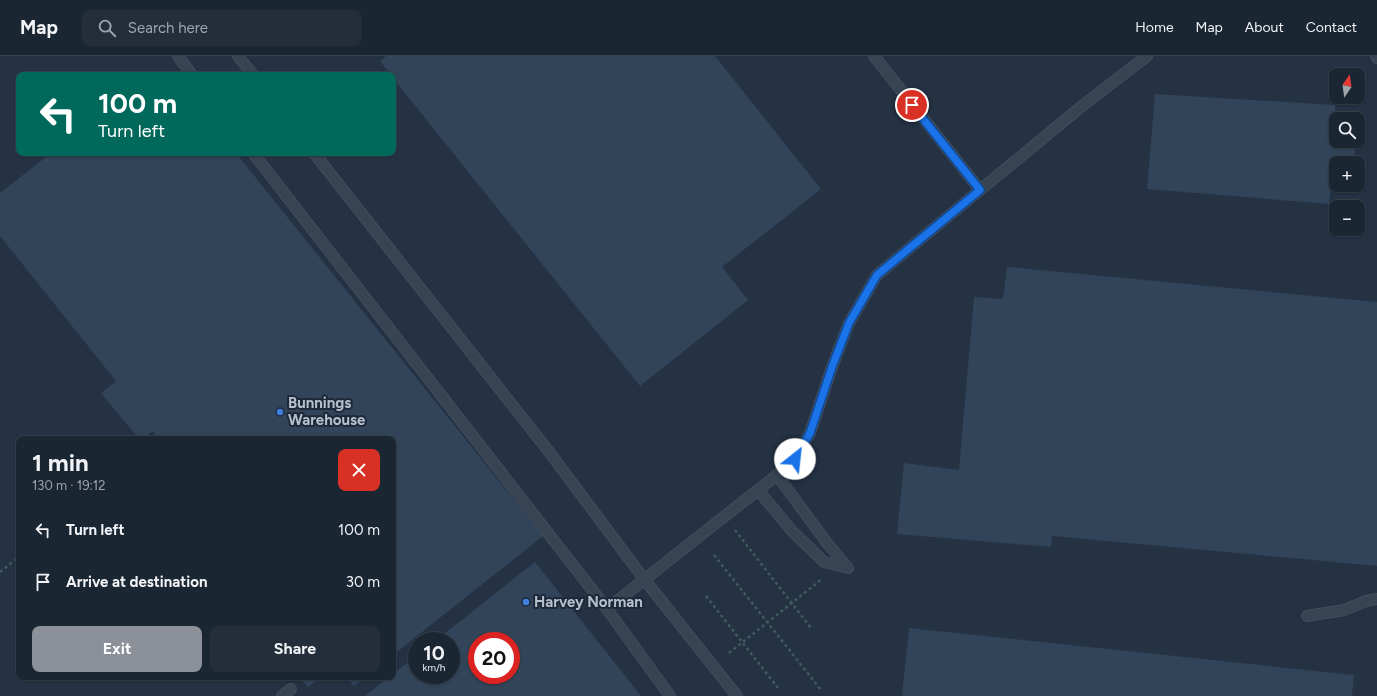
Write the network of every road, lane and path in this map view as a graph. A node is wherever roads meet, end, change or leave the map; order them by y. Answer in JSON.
{"nodes":[{"id":1,"x":178,"y":56,"type":"edge"},
{"id":2,"x":238,"y":56,"type":"edge"},
{"id":3,"x":874,"y":56,"type":"edge"},
{"id":4,"x":1147,"y":56,"type":"edge"},
{"id":5,"x":190,"y":72,"type":"edge"},
{"id":6,"x":250,"y":72,"type":"edge"},
{"id":7,"x":255,"y":156,"type":"edge"},
{"id":8,"x":316,"y":156,"type":"edge"},
{"id":9,"x":980,"y":190,"type":"junction"},
{"id":10,"x":777,"y":475,"type":"junction"},
{"id":11,"x":758,"y":490,"type":"junction"},
{"id":12,"x":735,"y":529,"type":"dead end"},
{"id":13,"x":714,"y":555,"type":"dead end"},
{"id":14,"x":16,"y":559,"type":"edge"},
{"id":15,"x":0,"y":572,"type":"edge"},
{"id":16,"x":826,"y":576,"type":"dead end"},
{"id":17,"x":644,"y":579,"type":"junction"},
{"id":18,"x":706,"y":596,"type":"dead end"},
{"id":19,"x":1377,"y":599,"type":"edge"},
{"id":20,"x":792,"y":603,"type":"junction"},
{"id":21,"x":606,"y":609,"type":"junction"},
{"id":22,"x":1307,"y":616,"type":"dead end"},
{"id":23,"x":767,"y":622,"type":"junction"},
{"id":24,"x":811,"y":628,"type":"dead end"},
{"id":25,"x":742,"y":642,"type":"junction"},
{"id":26,"x":729,"y":653,"type":"dead end"},
{"id":27,"x":778,"y":688,"type":"dead end"},
{"id":28,"x":291,"y":689,"type":"dead end"},
{"id":29,"x":821,"y":690,"type":"dead end"},
{"id":30,"x":282,"y":696,"type":"edge"},
{"id":31,"x":670,"y":696,"type":"edge"},
{"id":32,"x":737,"y":696,"type":"edge"}],
"edges":[{"from":1,"to":5,"type":"lane"},
{"from":2,"to":6,"type":"lane"},
{"from":3,"to":9,"type":"lane"},
{"from":4,"to":9,"type":"lane"},
{"from":7,"to":21,"type":"lane"},
{"from":8,"to":17,"type":"lane"},
{"from":9,"to":10,"type":"lane"},
{"from":10,"to":11,"type":"lane"},
{"from":10,"to":11,"type":"lane"},
{"from":11,"to":17,"type":"lane"},
{"from":12,"to":20,"type":"path"},
{"from":13,"to":23,"type":"path"},
{"from":14,"to":15,"type":"path"},
{"from":16,"to":20,"type":"path"},
{"from":17,"to":21,"type":"lane"},
{"from":17,"to":32,"type":"lane"},
{"from":18,"to":25,"type":"path"},
{"from":19,"to":22,"type":"lane"},
{"from":20,"to":23,"type":"path"},
{"from":20,"to":24,"type":"path"},
{"from":21,"to":31,"type":"lane"},
{"from":23,"to":25,"type":"path"},
{"from":23,"to":29,"type":"path"},
{"from":25,"to":26,"type":"path"},
{"from":25,"to":27,"type":"path"},
{"from":28,"to":30,"type":"lane"}]}
